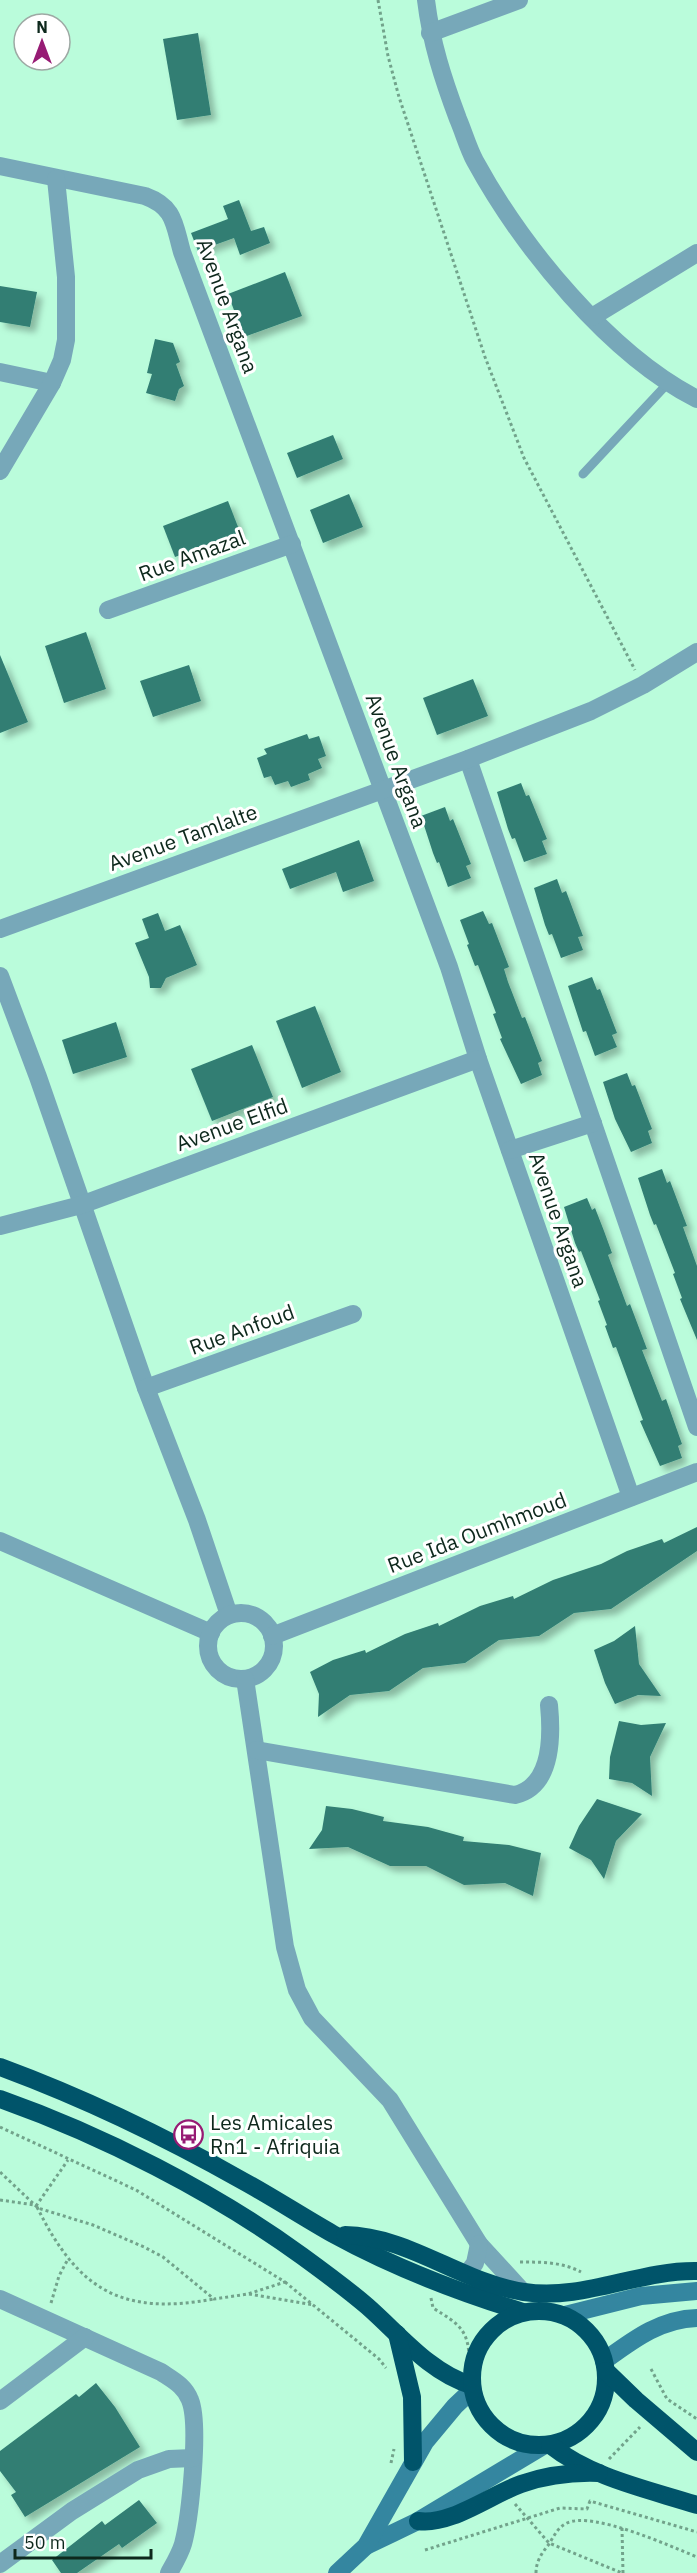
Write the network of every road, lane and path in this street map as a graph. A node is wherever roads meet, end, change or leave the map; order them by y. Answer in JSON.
{"nodes":[{"id":1,"x":378,"y":0,"type":"edge"},
{"id":2,"x":426,"y":0,"type":"edge"},
{"id":3,"x":519,"y":0,"type":"edge"},
{"id":4,"x":430,"y":33,"type":"junction"},
{"id":5,"x":0,"y":166,"type":"edge"},
{"id":6,"x":56,"y":179,"type":"junction"},
{"id":7,"x":697,"y":253,"type":"edge"},
{"id":8,"x":592,"y":317,"type":"junction"},
{"id":9,"x":0,"y":372,"type":"edge"},
{"id":10,"x":669,"y":382,"type":"junction"},
{"id":11,"x":52,"y":383,"type":"junction"},
{"id":12,"x":697,"y":399,"type":"edge"},
{"id":13,"x":0,"y":471,"type":"edge"},
{"id":14,"x":583,"y":474,"type":"dead end"},
{"id":15,"x":292,"y":544,"type":"junction"},
{"id":16,"x":108,"y":610,"type":"dead end"},
{"id":17,"x":697,"y":652,"type":"edge"},
{"id":18,"x":643,"y":685,"type":"junction"},
{"id":19,"x":468,"y":759,"type":"junction"},
{"id":20,"x":382,"y":790,"type":"junction"},
{"id":21,"x":0,"y":929,"type":"edge"},
{"id":22,"x":0,"y":976,"type":"edge"},
{"id":23,"x":478,"y":1059,"type":"junction"},
{"id":24,"x":593,"y":1122,"type":"junction"},
{"id":25,"x":510,"y":1150,"type":"junction"},
{"id":26,"x":81,"y":1205,"type":"junction"},
{"id":27,"x":0,"y":1226,"type":"edge"},
{"id":28,"x":353,"y":1314,"type":"dead end"},
{"id":29,"x":146,"y":1388,"type":"junction"},
{"id":30,"x":697,"y":1427,"type":"edge"},
{"id":31,"x":697,"y":1472,"type":"edge"},
{"id":32,"x":631,"y":1497,"type":"junction"},
{"id":33,"x":0,"y":1541,"type":"edge"},
{"id":34,"x":230,"y":1615,"type":"junction"},
{"id":35,"x":211,"y":1633,"type":"junction"},
{"id":36,"x":272,"y":1636,"type":"junction"},
{"id":37,"x":245,"y":1679,"type":"junction"},
{"id":38,"x":549,"y":1705,"type":"dead end"},
{"id":39,"x":256,"y":1750,"type":"junction"},
{"id":40,"x":0,"y":2067,"type":"edge"},
{"id":41,"x":0,"y":2099,"type":"edge"},
{"id":42,"x":0,"y":2127,"type":"edge"},
{"id":43,"x":69,"y":2160,"type":"junction"},
{"id":44,"x":0,"y":2172,"type":"edge"},
{"id":45,"x":0,"y":2200,"type":"edge"},
{"id":46,"x":36,"y":2206,"type":"junction"},
{"id":47,"x":335,"y":2235,"type":"junction"},
{"id":48,"x":479,"y":2244,"type":"junction"},
{"id":49,"x":69,"y":2259,"type":"junction"},
{"id":50,"x":519,"y":2261,"type":"dead end"},
{"id":51,"x":697,"y":2271,"type":"edge"},
{"id":52,"x":468,"y":2274,"type":"junction"},
{"id":53,"x":587,"y":2276,"type":"dead end"},
{"id":54,"x":285,"y":2282,"type":"junction"},
{"id":55,"x":697,"y":2291,"type":"edge"},
{"id":56,"x":523,"y":2292,"type":"junction"},
{"id":57,"x":248,"y":2294,"type":"junction"},
{"id":58,"x":430,"y":2296,"type":"dead end"},
{"id":59,"x":0,"y":2299,"type":"edge"},
{"id":60,"x":214,"y":2299,"type":"junction"},
{"id":61,"x":315,"y":2305,"type":"junction"},
{"id":62,"x":48,"y":2310,"type":"dead end"},
{"id":63,"x":523,"y":2312,"type":"junction"},
{"id":64,"x":565,"y":2315,"type":"junction"},
{"id":65,"x":697,"y":2318,"type":"edge"},
{"id":66,"x":397,"y":2334,"type":"junction"},
{"id":67,"x":85,"y":2337,"type":"junction"},
{"id":68,"x":605,"y":2366,"type":"junction"},
{"id":69,"x":651,"y":2368,"type":"dead end"},
{"id":70,"x":389,"y":2373,"type":"dead end"},
{"id":71,"x":470,"y":2381,"type":"junction"},
{"id":72,"x":0,"y":2401,"type":"edge"},
{"id":73,"x":697,"y":2419,"type":"edge"},
{"id":74,"x":644,"y":2422,"type":"dead end"},
{"id":75,"x":546,"y":2445,"type":"junction"},
{"id":76,"x":697,"y":2452,"type":"edge"},
{"id":77,"x":193,"y":2458,"type":"junction"},
{"id":78,"x":413,"y":2462,"type":"junction"},
{"id":79,"x":604,"y":2467,"type":"junction"},
{"id":80,"x":504,"y":2491,"type":"junction"},
{"id":81,"x":697,"y":2505,"type":"edge"},
{"id":82,"x":527,"y":2518,"type":"junction"},
{"id":83,"x":418,"y":2520,"type":"junction"},
{"id":84,"x":622,"y":2528,"type":"junction"},
{"id":85,"x":697,"y":2532,"type":"edge"},
{"id":86,"x":549,"y":2543,"type":"junction"},
{"id":87,"x":366,"y":2546,"type":"junction"},
{"id":88,"x":425,"y":2550,"type":"dead end"},
{"id":89,"x":697,"y":2557,"type":"edge"},
{"id":90,"x":0,"y":2564,"type":"edge"},
{"id":91,"x":169,"y":2573,"type":"edge"},
{"id":92,"x":337,"y":2573,"type":"edge"},
{"id":93,"x":536,"y":2573,"type":"edge"},
{"id":94,"x":623,"y":2573,"type":"edge"}],
"edges":[{"from":1,"to":18,"type":"path"},
{"from":2,"to":4,"type":"street"},
{"from":3,"to":4,"type":"street"},
{"from":4,"to":8,"type":"street"},
{"from":5,"to":6,"type":"street","name":"Avenue Argana"},
{"from":6,"to":11,"type":"street"},
{"from":6,"to":15,"type":"street","name":"Avenue Argana"},
{"from":7,"to":8,"type":"street"},
{"from":8,"to":10,"type":"street"},
{"from":9,"to":11,"type":"street"},
{"from":10,"to":12,"type":"street"},
{"from":10,"to":14,"type":"lane"},
{"from":11,"to":13,"type":"street"},
{"from":15,"to":16,"type":"street","name":"Rue Amazal"},
{"from":15,"to":20,"type":"street","name":"Avenue Argana"},
{"from":17,"to":18,"type":"street","name":"Avenue Tamlalte"},
{"from":18,"to":19,"type":"street","name":"Avenue Tamlalte"},
{"from":19,"to":20,"type":"street","name":"Avenue Tamlalte"},
{"from":19,"to":24,"type":"street"},
{"from":20,"to":21,"type":"street","name":"Avenue Tamlalte"},
{"from":20,"to":23,"type":"street","name":"Avenue Argana"},
{"from":22,"to":26,"type":"street"},
{"from":23,"to":25,"type":"street","name":"Avenue Argana"},
{"from":23,"to":26,"type":"street","name":"Avenue Elfid"},
{"from":24,"to":25,"type":"street"},
{"from":24,"to":30,"type":"street"},
{"from":25,"to":32,"type":"street","name":"Avenue Argana"},
{"from":26,"to":27,"type":"street","name":"Avenue Elfid"},
{"from":26,"to":29,"type":"street"},
{"from":28,"to":29,"type":"street","name":"Rue Anfoud"},
{"from":29,"to":34,"type":"street"},
{"from":31,"to":32,"type":"street","name":"Rue Ida Oumhmoud"},
{"from":32,"to":36,"type":"street","name":"Rue Ida Oumhmoud"},
{"from":33,"to":35,"type":"street"},
{"from":34,"to":35,"type":"street"},
{"from":34,"to":36,"type":"street"},
{"from":35,"to":37,"type":"street"},
{"from":36,"to":37,"type":"street"},
{"from":37,"to":39,"type":"street"},
{"from":38,"to":39,"type":"street"},
{"from":39,"to":48,"type":"street"},
{"from":40,"to":47,"type":"highway"},
{"from":41,"to":66,"type":"highway"},
{"from":42,"to":43,"type":"path"},
{"from":43,"to":46,"type":"path"},
{"from":43,"to":54,"type":"path"},
{"from":44,"to":46,"type":"path"},
{"from":45,"to":46,"type":"path"},
{"from":46,"to":49,"type":"path"},
{"from":46,"to":60,"type":"path"},
{"from":47,"to":52,"type":"highway"},
{"from":47,"to":63,"type":"highway"},
{"from":48,"to":52,"type":"street"},
{"from":48,"to":56,"type":"street"},
{"from":49,"to":60,"type":"path"},
{"from":49,"to":62,"type":"path"},
{"from":50,"to":53,"type":"path"},
{"from":51,"to":56,"type":"highway"},
{"from":52,"to":56,"type":"highway"},
{"from":54,"to":57,"type":"path"},
{"from":54,"to":61,"type":"path"},
{"from":55,"to":64,"type":"main road"},
{"from":57,"to":60,"type":"path"},
{"from":57,"to":61,"type":"path"},
{"from":58,"to":71,"type":"path"},
{"from":59,"to":67,"type":"street"},
{"from":61,"to":70,"type":"path"},
{"from":63,"to":64,"type":"highway"},
{"from":63,"to":71,"type":"highway"},
{"from":64,"to":68,"type":"highway"},
{"from":65,"to":68,"type":"main road"},
{"from":66,"to":71,"type":"highway"},
{"from":66,"to":78,"type":"highway"},
{"from":67,"to":72,"type":"street"},
{"from":67,"to":77,"type":"street"},
{"from":68,"to":75,"type":"highway"},
{"from":68,"to":76,"type":"highway"},
{"from":69,"to":73,"type":"path"},
{"from":71,"to":75,"type":"highway"},
{"from":71,"to":78,"type":"main road"},
{"from":74,"to":79,"type":"path"},
{"from":75,"to":79,"type":"highway"},
{"from":75,"to":83,"type":"main road"},
{"from":77,"to":90,"type":"street"},
{"from":77,"to":91,"type":"street"},
{"from":78,"to":87,"type":"main road"},
{"from":79,"to":80,"type":"highway"},
{"from":79,"to":81,"type":"highway"},
{"from":80,"to":82,"type":"path"},
{"from":80,"to":83,"type":"highway"},
{"from":82,"to":85,"type":"path"},
{"from":82,"to":86,"type":"path"},
{"from":82,"to":88,"type":"path"},
{"from":83,"to":87,"type":"main road"},
{"from":84,"to":86,"type":"path"},
{"from":84,"to":89,"type":"path"},
{"from":84,"to":94,"type":"path"},
{"from":86,"to":93,"type":"path"},
{"from":86,"to":94,"type":"path"},
{"from":87,"to":92,"type":"main road"}]}
